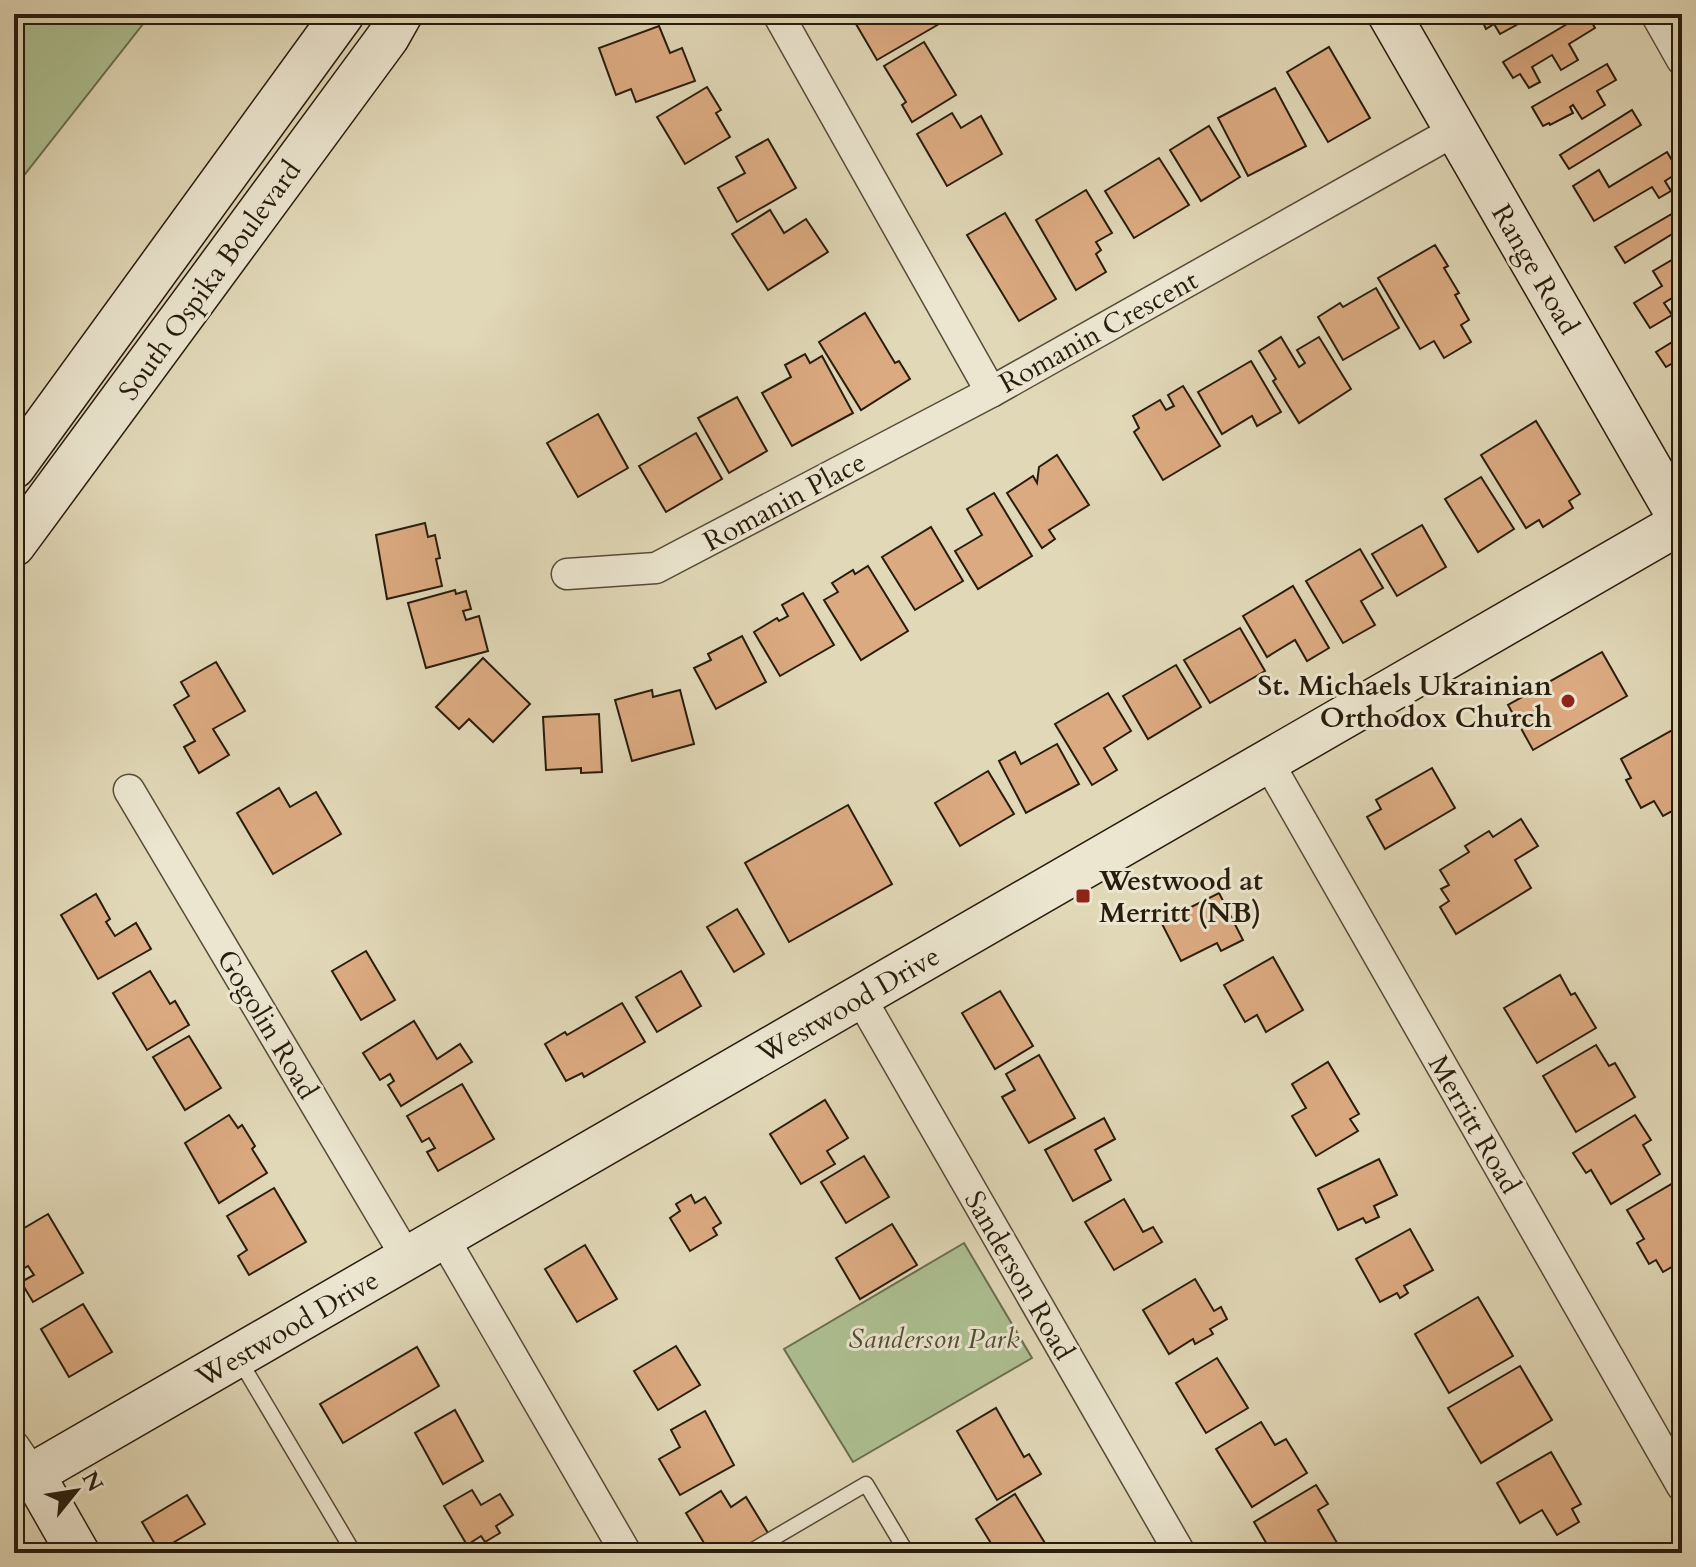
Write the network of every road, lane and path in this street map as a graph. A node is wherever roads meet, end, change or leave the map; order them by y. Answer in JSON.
{"nodes":[{"id":1,"x":343,"y":14,"type":"edge"},
{"id":2,"x":401,"y":14,"type":"edge"},
{"id":3,"x":778,"y":14,"type":"edge"},
{"id":4,"x":1389,"y":14,"type":"edge"},
{"id":5,"x":1656,"y":14,"type":"edge"},
{"id":6,"x":1682,"y":60,"type":"edge"},
{"id":7,"x":1456,"y":130,"type":"junction"},
{"id":8,"x":991,"y":392,"type":"junction"},
{"id":9,"x":14,"y":467,"type":"edge"},
{"id":10,"x":1682,"y":523,"type":"edge"},
{"id":11,"x":14,"y":545,"type":"edge"},
{"id":12,"x":567,"y":574,"type":"dead end"},
{"id":13,"x":1268,"y":762,"type":"junction"},
{"id":14,"x":129,"y":790,"type":"dead end"},
{"id":15,"x":860,"y":997,"type":"junction"},
{"id":16,"x":443,"y":1237,"type":"junction"},
{"id":17,"x":407,"y":1258,"type":"junction"},
{"id":18,"x":237,"y":1357,"type":"junction"},
{"id":19,"x":20,"y":1469,"type":"edge"},
{"id":20,"x":1682,"y":1486,"type":"edge"},
{"id":21,"x":78,"y":1553,"type":"edge"},
{"id":22,"x":354,"y":1553,"type":"edge"},
{"id":23,"x":626,"y":1553,"type":"edge"},
{"id":24,"x":748,"y":1553,"type":"edge"},
{"id":25,"x":907,"y":1553,"type":"edge"},
{"id":26,"x":1180,"y":1553,"type":"edge"}],
"edges":[{"from":1,"to":9,"type":"street","name":"South Ospika Boulevard"},
{"from":2,"to":11,"type":"street","name":"South Ospika Boulevard"},
{"from":3,"to":8,"type":"street","name":"Romanin Crescent"},
{"from":4,"to":7,"type":"street","name":"Range Road"},
{"from":5,"to":6,"type":"street"},
{"from":7,"to":8,"type":"street","name":"Romanin Crescent"},
{"from":7,"to":10,"type":"street","name":"Range Road"},
{"from":8,"to":12,"type":"street","name":"Romanin Place"},
{"from":10,"to":13,"type":"street","name":"Westwood Drive"},
{"from":13,"to":15,"type":"street","name":"Westwood Drive"},
{"from":13,"to":20,"type":"street","name":"Merritt Road"},
{"from":14,"to":17,"type":"street","name":"Gogolin Road"},
{"from":15,"to":16,"type":"street","name":"Westwood Drive"},
{"from":15,"to":26,"type":"street","name":"Sanderson Road"},
{"from":16,"to":17,"type":"street","name":"Westwood Drive"},
{"from":16,"to":23,"type":"street"},
{"from":17,"to":18,"type":"street","name":"Westwood Drive"},
{"from":18,"to":19,"type":"street","name":"Westwood Drive"},
{"from":18,"to":22,"type":"lane"},
{"from":19,"to":21,"type":"street"},
{"from":24,"to":25,"type":"lane"}]}
